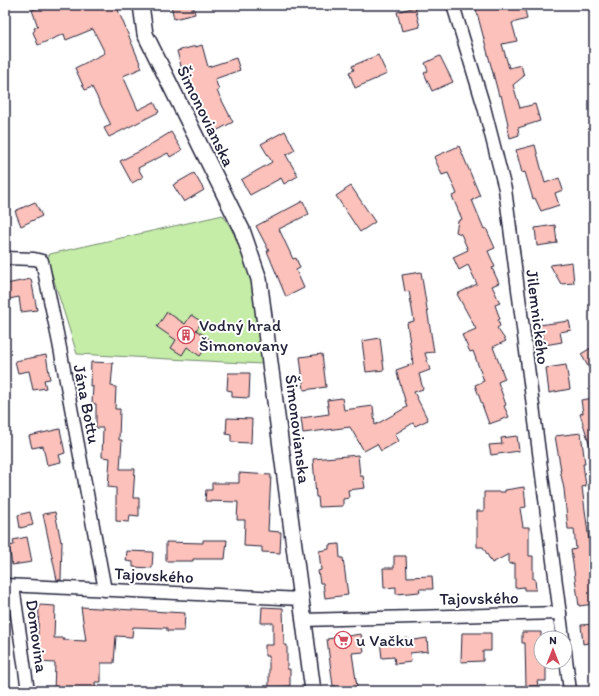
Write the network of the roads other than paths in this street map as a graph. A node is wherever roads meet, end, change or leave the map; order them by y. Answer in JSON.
{"nodes":[{"id":1,"x":140,"y":5,"type":"edge"},
{"id":2,"x":453,"y":5,"type":"edge"},
{"id":3,"x":5,"y":258,"type":"edge"},
{"id":4,"x":9,"y":586,"type":"edge"},
{"id":5,"x":105,"y":590,"type":"junction"},
{"id":6,"x":301,"y":599,"type":"junction"},
{"id":7,"x":560,"y":613,"type":"junction"},
{"id":8,"x":304,"y":620,"type":"junction"},
{"id":9,"x":562,"y":630,"type":"edge"},
{"id":10,"x":567,"y":670,"type":"edge"},
{"id":11,"x":28,"y":691,"type":"edge"},
{"id":12,"x":313,"y":691,"type":"edge"},
{"id":13,"x":570,"y":691,"type":"edge"}],
"edges":[{"from":1,"to":6,"type":"street","name":"Šimonovianska"},
{"from":2,"to":7,"type":"street","name":"Jilemnického"},
{"from":3,"to":5,"type":"street","name":"Jána Bottu"},
{"from":4,"to":5,"type":"street","name":"Tajovského"},
{"from":4,"to":11,"type":"street","name":"Domovina"},
{"from":5,"to":6,"type":"street","name":"Tajovského"},
{"from":6,"to":8,"type":"street","name":"Šimonovianska"},
{"from":7,"to":8,"type":"street","name":"Tajovského"},
{"from":7,"to":9,"type":"street","name":"Jilemnického"},
{"from":8,"to":12,"type":"street","name":"Šimonovianska"},
{"from":10,"to":13,"type":"street"}]}
